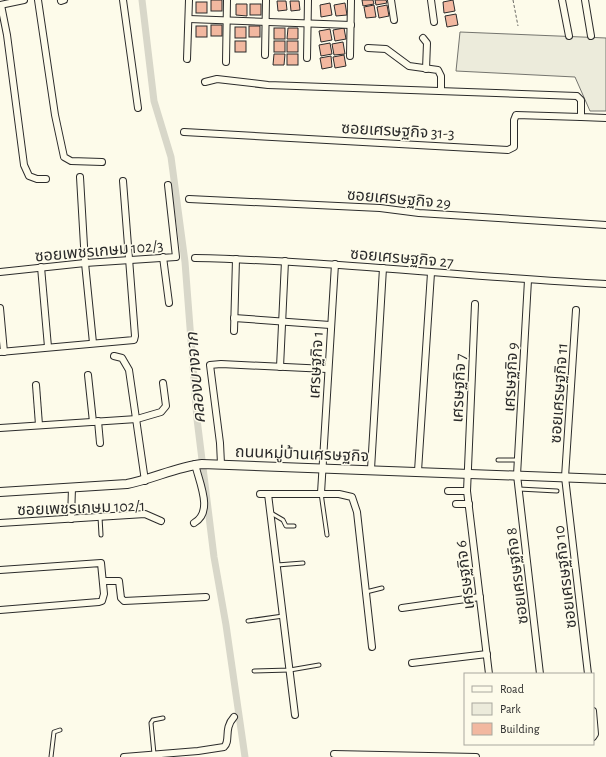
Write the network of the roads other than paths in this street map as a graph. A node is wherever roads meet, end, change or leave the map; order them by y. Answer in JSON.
{"nodes":[{"id":1,"x":24,"y":0,"type":"edge"},
{"id":2,"x":38,"y":0,"type":"edge"},
{"id":3,"x":123,"y":0,"type":"edge"},
{"id":4,"x":189,"y":0,"type":"edge"},
{"id":5,"x":227,"y":0,"type":"edge"},
{"id":6,"x":266,"y":0,"type":"edge"},
{"id":7,"x":308,"y":0,"type":"edge"},
{"id":8,"x":351,"y":0,"type":"edge"},
{"id":9,"x":391,"y":0,"type":"edge"},
{"id":10,"x":431,"y":0,"type":"edge"},
{"id":11,"x":562,"y":0,"type":"edge"},
{"id":12,"x":584,"y":0,"type":"edge"},
{"id":13,"x":7,"y":1,"type":"edge"},
{"id":14,"x":0,"y":5,"type":"edge"},
{"id":15,"x":189,"y":19,"type":"junction"},
{"id":16,"x":228,"y":20,"type":"junction"},
{"id":17,"x":394,"y":20,"type":"dead end"},
{"id":18,"x":266,"y":21,"type":"junction"},
{"id":19,"x":434,"y":22,"type":"dead end"},
{"id":20,"x":308,"y":23,"type":"junction"},
{"id":21,"x":351,"y":25,"type":"junction"},
{"id":22,"x":569,"y":36,"type":"dead end"},
{"id":23,"x":591,"y":36,"type":"dead end"},
{"id":24,"x":423,"y":38,"type":"dead end"},
{"id":25,"x":368,"y":48,"type":"dead end"},
{"id":26,"x":265,"y":55,"type":"dead end"},
{"id":27,"x":350,"y":56,"type":"dead end"},
{"id":28,"x":308,"y":58,"type":"dead end"},
{"id":29,"x":187,"y":59,"type":"dead end"},
{"id":30,"x":226,"y":62,"type":"dead end"},
{"id":31,"x":426,"y":69,"type":"junction"},
{"id":32,"x":205,"y":82,"type":"dead end"},
{"id":33,"x":440,"y":91,"type":"junction"},
{"id":34,"x":138,"y":108,"type":"dead end"},
{"id":35,"x":581,"y":117,"type":"junction"},
{"id":36,"x":606,"y":118,"type":"edge"},
{"id":37,"x":184,"y":132,"type":"dead end"},
{"id":38,"x":102,"y":162,"type":"dead end"},
{"id":39,"x":80,"y":177,"type":"dead end"},
{"id":40,"x":46,"y":180,"type":"dead end"},
{"id":41,"x":123,"y":181,"type":"dead end"},
{"id":42,"x":168,"y":185,"type":"dead end"},
{"id":43,"x":189,"y":199,"type":"dead end"},
{"id":44,"x":606,"y":225,"type":"edge"},
{"id":45,"x":163,"y":257,"type":"junction"},
{"id":46,"x":195,"y":258,"type":"dead end"},
{"id":47,"x":130,"y":259,"type":"junction"},
{"id":48,"x":236,"y":259,"type":"junction"},
{"id":49,"x":285,"y":261,"type":"junction"},
{"id":50,"x":85,"y":262,"type":"junction"},
{"id":51,"x":334,"y":264,"type":"junction"},
{"id":52,"x":41,"y":268,"type":"junction"},
{"id":53,"x":382,"y":268,"type":"junction"},
{"id":54,"x":0,"y":272,"type":"edge"},
{"id":55,"x":431,"y":273,"type":"junction"},
{"id":56,"x":528,"y":280,"type":"junction"},
{"id":57,"x":606,"y":284,"type":"edge"},
{"id":58,"x":169,"y":303,"type":"dead end"},
{"id":59,"x":475,"y":304,"type":"dead end"},
{"id":60,"x":0,"y":308,"type":"edge"},
{"id":61,"x":576,"y":310,"type":"dead end"},
{"id":62,"x":234,"y":318,"type":"junction"},
{"id":63,"x":282,"y":322,"type":"junction"},
{"id":64,"x":330,"y":325,"type":"junction"},
{"id":65,"x":234,"y":331,"type":"dead end"},
{"id":66,"x":93,"y":343,"type":"junction"},
{"id":67,"x":48,"y":347,"type":"junction"},
{"id":68,"x":2,"y":352,"type":"edge"},
{"id":69,"x":114,"y":356,"type":"dead end"},
{"id":70,"x":280,"y":367,"type":"junction"},
{"id":71,"x":327,"y":369,"type":"junction"},
{"id":72,"x":88,"y":375,"type":"dead end"},
{"id":73,"x":163,"y":382,"type":"dead end"},
{"id":74,"x":36,"y":385,"type":"dead end"},
{"id":75,"x":136,"y":419,"type":"junction"},
{"id":76,"x":96,"y":421,"type":"junction"},
{"id":77,"x":39,"y":425,"type":"junction"},
{"id":78,"x":0,"y":428,"type":"edge"},
{"id":79,"x":100,"y":443,"type":"dead end"},
{"id":80,"x":498,"y":460,"type":"dead end"},
{"id":81,"x":518,"y":460,"type":"junction"},
{"id":82,"x":198,"y":464,"type":"junction"},
{"id":83,"x":218,"y":464,"type":"junction"},
{"id":84,"x":323,"y":467,"type":"junction"},
{"id":85,"x":371,"y":470,"type":"junction"},
{"id":86,"x":418,"y":471,"type":"junction"},
{"id":87,"x":467,"y":473,"type":"junction"},
{"id":88,"x":517,"y":475,"type":"junction"},
{"id":89,"x":565,"y":477,"type":"junction"},
{"id":90,"x":606,"y":478,"type":"edge"},
{"id":91,"x":145,"y":481,"type":"junction"},
{"id":92,"x":72,"y":488,"type":"junction"},
{"id":93,"x":519,"y":489,"type":"junction"},
{"id":94,"x":448,"y":491,"type":"dead end"},
{"id":95,"x":467,"y":491,"type":"junction"},
{"id":96,"x":556,"y":491,"type":"dead end"},
{"id":97,"x":0,"y":492,"type":"edge"},
{"id":98,"x":321,"y":493,"type":"junction"},
{"id":99,"x":260,"y":494,"type":"dead end"},
{"id":100,"x":268,"y":494,"type":"junction"},
{"id":101,"x":456,"y":504,"type":"dead end"},
{"id":102,"x":469,"y":504,"type":"junction"},
{"id":103,"x":271,"y":513,"type":"junction"},
{"id":104,"x":100,"y":517,"type":"junction"},
{"id":105,"x":71,"y":519,"type":"junction"},
{"id":106,"x":161,"y":521,"type":"dead end"},
{"id":107,"x":0,"y":523,"type":"edge"},
{"id":108,"x":194,"y":523,"type":"dead end"},
{"id":109,"x":294,"y":526,"type":"dead end"},
{"id":110,"x":101,"y":535,"type":"dead end"},
{"id":111,"x":327,"y":535,"type":"dead end"},
{"id":112,"x":303,"y":563,"type":"dead end"},
{"id":113,"x":276,"y":565,"type":"junction"},
{"id":114,"x":0,"y":570,"type":"edge"},
{"id":115,"x":103,"y":581,"type":"junction"},
{"id":116,"x":382,"y":588,"type":"dead end"},
{"id":117,"x":366,"y":592,"type":"junction"},
{"id":118,"x":206,"y":597,"type":"dead end"},
{"id":119,"x":480,"y":597,"type":"junction"},
{"id":120,"x":402,"y":608,"type":"dead end"},
{"id":121,"x":0,"y":610,"type":"edge"},
{"id":122,"x":283,"y":616,"type":"junction"},
{"id":123,"x":248,"y":621,"type":"dead end"},
{"id":124,"x":372,"y":647,"type":"dead end"},
{"id":125,"x":487,"y":654,"type":"junction"},
{"id":126,"x":412,"y":663,"type":"dead end"},
{"id":127,"x":319,"y":665,"type":"dead end"},
{"id":128,"x":290,"y":670,"type":"junction"},
{"id":129,"x":254,"y":671,"type":"dead end"},
{"id":130,"x":489,"y":673,"type":"edge"},
{"id":131,"x":540,"y":673,"type":"edge"},
{"id":132,"x":588,"y":673,"type":"edge"},
{"id":133,"x":295,"y":715,"type":"dead end"},
{"id":134,"x":234,"y":717,"type":"dead end"},
{"id":135,"x":163,"y":718,"type":"dead end"},
{"id":136,"x":594,"y":722,"type":"edge"},
{"id":137,"x":60,"y":730,"type":"dead end"},
{"id":138,"x":594,"y":736,"type":"edge"},
{"id":139,"x":154,"y":754,"type":"junction"},
{"id":140,"x":334,"y":754,"type":"dead end"},
{"id":141,"x":51,"y":757,"type":"edge"},
{"id":142,"x":124,"y":757,"type":"edge"},
{"id":143,"x":476,"y":757,"type":"edge"}],
"edges":[{"from":1,"to":13,"type":"street"},
{"from":2,"to":38,"type":"street"},
{"from":3,"to":34,"type":"street"},
{"from":4,"to":15,"type":"street"},
{"from":5,"to":16,"type":"street"},
{"from":6,"to":18,"type":"street"},
{"from":7,"to":20,"type":"street"},
{"from":8,"to":21,"type":"street"},
{"from":9,"to":17,"type":"street"},
{"from":10,"to":19,"type":"street"},
{"from":11,"to":22,"type":"street"},
{"from":12,"to":23,"type":"street"},
{"from":13,"to":14,"type":"street"},
{"from":14,"to":40,"type":"street"},
{"from":15,"to":16,"type":"street"},
{"from":15,"to":29,"type":"street"},
{"from":16,"to":18,"type":"street"},
{"from":16,"to":30,"type":"street"},
{"from":18,"to":20,"type":"street"},
{"from":18,"to":26,"type":"street"},
{"from":20,"to":21,"type":"street"},
{"from":20,"to":28,"type":"street"},
{"from":21,"to":27,"type":"street"},
{"from":24,"to":31,"type":"street"},
{"from":25,"to":31,"type":"street"},
{"from":31,"to":33,"type":"street"},
{"from":32,"to":33,"type":"street"},
{"from":33,"to":35,"type":"street"},
{"from":35,"to":36,"type":"street","name":"ซอยเศรษฐกิจ 31-3"},
{"from":35,"to":37,"type":"street","name":"ซอยเศรษฐกิจ 31-3"},
{"from":39,"to":50,"type":"street"},
{"from":41,"to":47,"type":"street"},
{"from":42,"to":45,"type":"street","name":"ซอยเพชรเกษม 102/3"},
{"from":43,"to":44,"type":"street","name":"ซอยเศรษฐกิจ 29"},
{"from":45,"to":47,"type":"street","name":"ซอยเพชรเกษม 102/3"},
{"from":45,"to":58,"type":"street"},
{"from":46,"to":48,"type":"street","name":"ซอยเศรษฐกิจ 27"},
{"from":47,"to":50,"type":"street","name":"ซอยเพชรเกษม 102/3"},
{"from":47,"to":66,"type":"street"},
{"from":48,"to":49,"type":"street","name":"ซอยเศรษฐกิจ 27"},
{"from":48,"to":62,"type":"street"},
{"from":49,"to":51,"type":"street","name":"ซอยเศรษฐกิจ 27"},
{"from":49,"to":63,"type":"street"},
{"from":50,"to":52,"type":"street","name":"ซอยเพชรเกษม 102/3"},
{"from":50,"to":66,"type":"street"},
{"from":51,"to":53,"type":"street","name":"ซอยเศรษฐกิจ 27"},
{"from":51,"to":64,"type":"street","name":"เศรษฐกิจ 1"},
{"from":52,"to":54,"type":"street","name":"ซอยเพชรเกษม 102/3"},
{"from":52,"to":67,"type":"street"},
{"from":53,"to":55,"type":"street","name":"ซอยเศรษฐกิจ 27"},
{"from":53,"to":85,"type":"street"},
{"from":55,"to":56,"type":"street","name":"ซอยเศรษฐกิจ 27"},
{"from":55,"to":86,"type":"street"},
{"from":56,"to":57,"type":"street","name":"ซอยเศรษฐกิจ 27"},
{"from":56,"to":81,"type":"street","name":"เศรษฐกิจ 9"},
{"from":59,"to":87,"type":"street","name":"เศรษฐกิจ 7"},
{"from":60,"to":68,"type":"street"},
{"from":61,"to":89,"type":"street","name":"ซอยเศรษฐกิจ 11"},
{"from":62,"to":63,"type":"street"},
{"from":62,"to":65,"type":"street"},
{"from":63,"to":64,"type":"street"},
{"from":63,"to":70,"type":"street"},
{"from":64,"to":71,"type":"street","name":"เศรษฐกิจ 1"},
{"from":66,"to":67,"type":"street"},
{"from":67,"to":68,"type":"street"},
{"from":69,"to":75,"type":"street"},
{"from":70,"to":71,"type":"street"},
{"from":70,"to":83,"type":"street"},
{"from":71,"to":84,"type":"street","name":"เศรษฐกิจ 1"},
{"from":72,"to":76,"type":"street"},
{"from":73,"to":75,"type":"street"},
{"from":74,"to":77,"type":"street"},
{"from":75,"to":76,"type":"street"},
{"from":75,"to":91,"type":"street"},
{"from":76,"to":77,"type":"street"},
{"from":76,"to":79,"type":"street"},
{"from":77,"to":78,"type":"street"},
{"from":80,"to":81,"type":"lane"},
{"from":81,"to":88,"type":"street","name":"เศรษฐกิจ 9"},
{"from":82,"to":83,"type":"street","name":"ถนนหมู่บ้านเศรษฐกิจ"},
{"from":82,"to":91,"type":"street","name":"ถนนหมู่บ้านเศรษฐกิจ"},
{"from":82,"to":108,"type":"street"},
{"from":83,"to":84,"type":"street","name":"ถนนหมู่บ้านเศรษฐกิจ"},
{"from":84,"to":85,"type":"street","name":"ถนนหมู่บ้านเศรษฐกิจ"},
{"from":84,"to":98,"type":"street","name":"เศรษฐกิจ 1"},
{"from":85,"to":86,"type":"street","name":"ถนนหมู่บ้านเศรษฐกิจ"},
{"from":86,"to":87,"type":"street","name":"ถนนหมู่บ้านเศรษฐกิจ"},
{"from":87,"to":88,"type":"street","name":"ถนนหมู่บ้านเศรษฐกิจ"},
{"from":87,"to":95,"type":"street","name":"เศรษฐกิจ 6"},
{"from":88,"to":89,"type":"street","name":"ถนนหมู่บ้านเศรษฐกิจ"},
{"from":88,"to":93,"type":"street","name":"ซอยเศรษฐกิจ 8"},
{"from":89,"to":90,"type":"street","name":"ถนนหมู่บ้านเศรษฐกิจ"},
{"from":89,"to":132,"type":"street","name":"ซอยเศรษฐกิจ 10"},
{"from":91,"to":92,"type":"street","name":"ถนนหมู่บ้านเศรษฐกิจ"},
{"from":92,"to":97,"type":"street","name":"ถนนหมู่บ้านเศรษฐกิจ"},
{"from":92,"to":105,"type":"street"},
{"from":93,"to":96,"type":"lane"},
{"from":93,"to":131,"type":"street","name":"ซอยเศรษฐกิจ 8"},
{"from":94,"to":95,"type":"street"},
{"from":95,"to":102,"type":"street","name":"เศรษฐกิจ 6"},
{"from":98,"to":100,"type":"street"},
{"from":98,"to":111,"type":"lane"},
{"from":98,"to":117,"type":"street"},
{"from":99,"to":100,"type":"street"},
{"from":100,"to":103,"type":"street"},
{"from":101,"to":102,"type":"street"},
{"from":102,"to":119,"type":"street","name":"เศรษฐกิจ 6"},
{"from":103,"to":109,"type":"lane"},
{"from":103,"to":113,"type":"street"},
{"from":104,"to":105,"type":"street","name":"ซอยเพชรเกษม 102/1"},
{"from":104,"to":106,"type":"street","name":"ซอยเพชรเกษม 102/1"},
{"from":104,"to":110,"type":"lane"},
{"from":105,"to":107,"type":"street","name":"ซอยเพชรเกษม 102/1"},
{"from":112,"to":113,"type":"lane"},
{"from":113,"to":122,"type":"street"},
{"from":114,"to":115,"type":"street"},
{"from":115,"to":118,"type":"street"},
{"from":115,"to":121,"type":"street"},
{"from":116,"to":117,"type":"lane"},
{"from":117,"to":124,"type":"street"},
{"from":119,"to":120,"type":"street"},
{"from":119,"to":125,"type":"street","name":"เศรษฐกิจ 6"},
{"from":122,"to":123,"type":"lane"},
{"from":122,"to":128,"type":"street"},
{"from":125,"to":126,"type":"street"},
{"from":125,"to":130,"type":"street","name":"เศรษฐกิจ 6"},
{"from":127,"to":128,"type":"lane"},
{"from":128,"to":129,"type":"lane"},
{"from":128,"to":133,"type":"street"},
{"from":134,"to":139,"type":"street"},
{"from":135,"to":139,"type":"lane"},
{"from":136,"to":138,"type":"street"},
{"from":137,"to":141,"type":"lane"},
{"from":139,"to":142,"type":"street"},
{"from":140,"to":143,"type":"street"}]}
